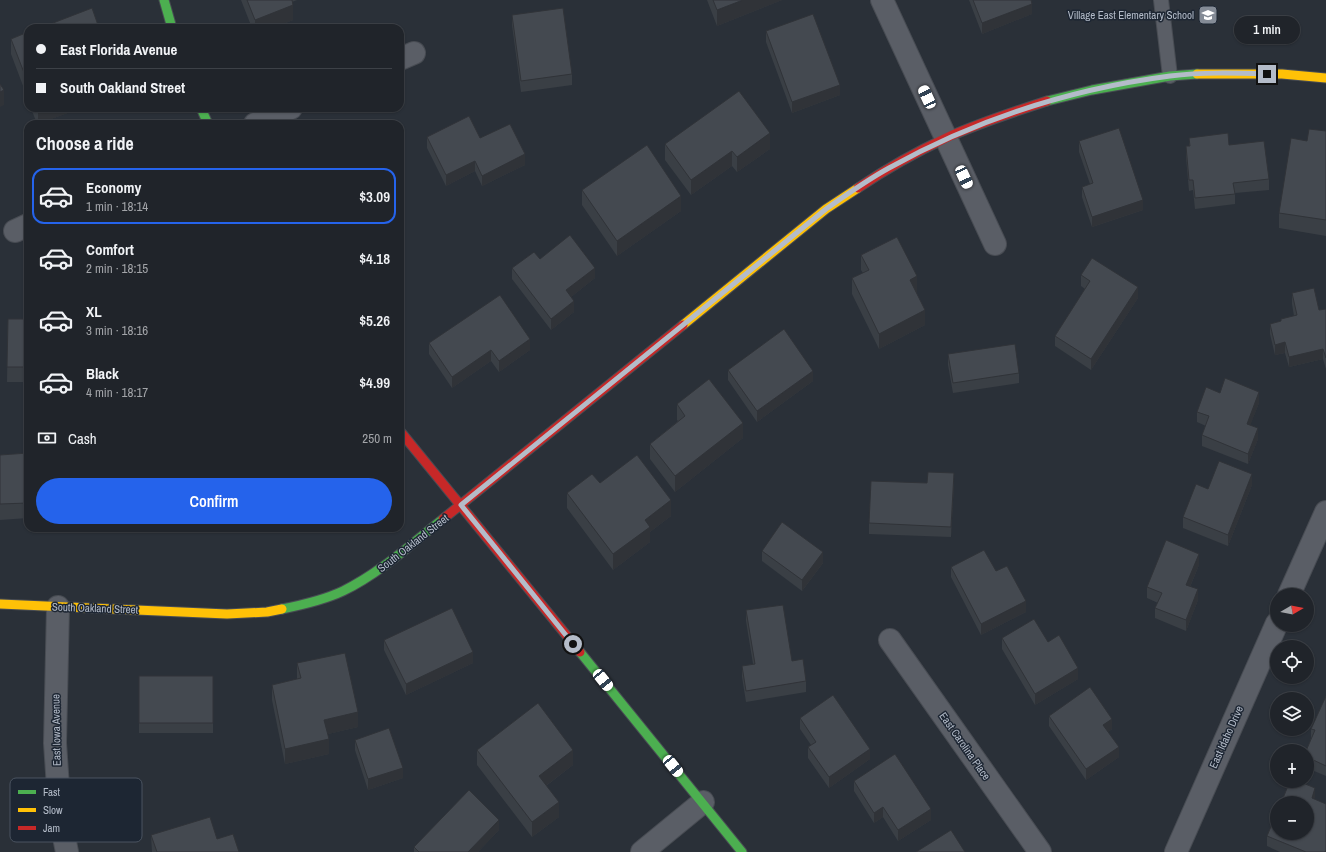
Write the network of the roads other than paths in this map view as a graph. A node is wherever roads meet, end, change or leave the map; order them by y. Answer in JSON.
{"nodes":[{"id":1,"x":164,"y":0,"type":"edge"},
{"id":2,"x":882,"y":0,"type":"edge"},
{"id":3,"x":1161,"y":0,"type":"edge"},
{"id":4,"x":171,"y":24,"type":"edge"},
{"id":5,"x":1170,"y":76,"type":"junction"},
{"id":6,"x":1326,"y":78,"type":"edge"},
{"id":7,"x":282,"y":112,"type":"edge"},
{"id":8,"x":264,"y":120,"type":"edge"},
{"id":9,"x":946,"y":138,"type":"junction"},
{"id":10,"x":995,"y":244,"type":"dead end"},
{"id":11,"x":404,"y":436,"type":"edge"},
{"id":12,"x":461,"y":505,"type":"junction"},
{"id":13,"x":1326,"y":512,"type":"edge"},
{"id":14,"x":1292,"y":588,"type":"edge"},
{"id":15,"x":0,"y":604,"type":"edge"},
{"id":16,"x":58,"y":607,"type":"junction"},
{"id":17,"x":1273,"y":632,"type":"edge"},
{"id":18,"x":890,"y":640,"type":"dead end"},
{"id":19,"x":57,"y":778,"type":"edge"},
{"id":20,"x":703,"y":802,"type":"junction"},
{"id":21,"x":65,"y":842,"type":"edge"},
{"id":22,"x":67,"y":852,"type":"edge"},
{"id":23,"x":642,"y":852,"type":"edge"},
{"id":24,"x":742,"y":852,"type":"edge"},
{"id":25,"x":1040,"y":852,"type":"edge"},
{"id":26,"x":1176,"y":852,"type":"edge"}],
"edges":[{"from":1,"to":4,"type":"street"},
{"from":2,"to":9,"type":"street"},
{"from":3,"to":5,"type":"lane"},
{"from":5,"to":6,"type":"street","name":"South Oakland Street"},
{"from":5,"to":9,"type":"street","name":"South Oakland Street"},
{"from":7,"to":8,"type":"street"},
{"from":9,"to":10,"type":"street"},
{"from":9,"to":12,"type":"street","name":"South Oakland Street"},
{"from":11,"to":12,"type":"street"},
{"from":12,"to":16,"type":"street","name":"South Oakland Street"},
{"from":12,"to":20,"type":"street"},
{"from":13,"to":14,"type":"street"},
{"from":15,"to":16,"type":"street","name":"South Oakland Street"},
{"from":16,"to":19,"type":"street","name":"East Iowa Avenue"},
{"from":17,"to":26,"type":"street","name":"East Idaho Drive"},
{"from":18,"to":25,"type":"street","name":"East Carolina Place"},
{"from":20,"to":23,"type":"street"},
{"from":20,"to":24,"type":"street"},
{"from":21,"to":22,"type":"street","name":"East Iowa Avenue"}]}
